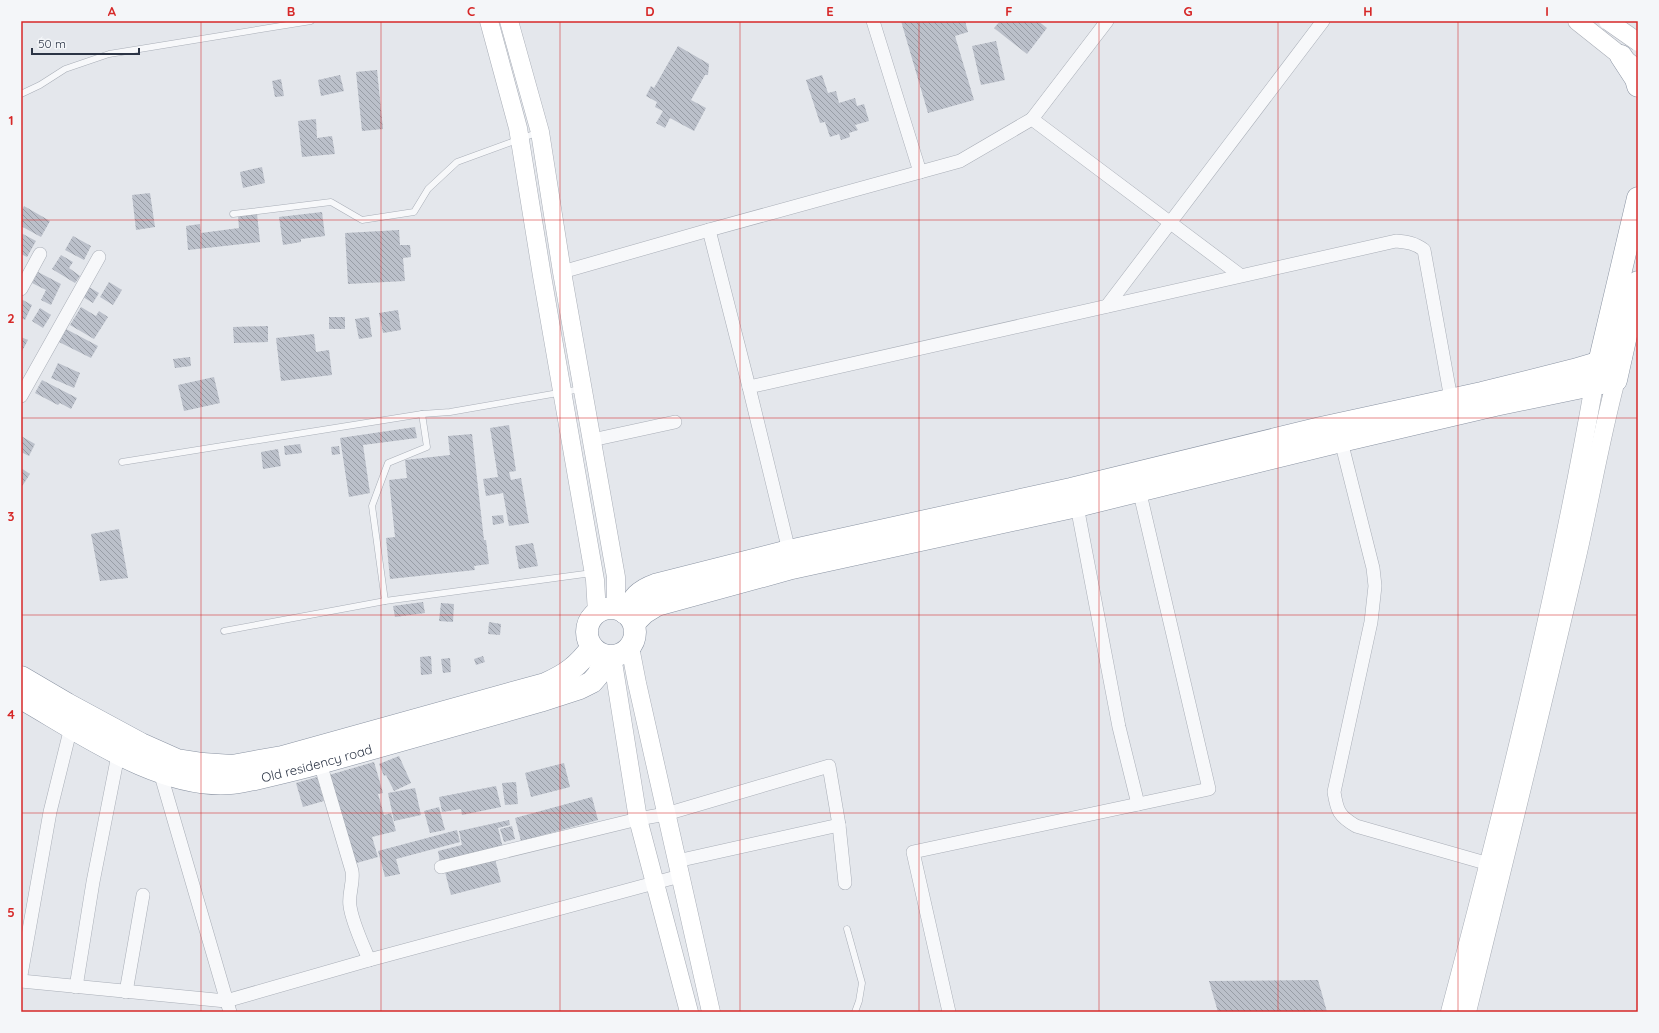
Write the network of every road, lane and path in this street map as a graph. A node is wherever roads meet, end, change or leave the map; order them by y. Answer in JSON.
{"nodes":[{"id":1,"x":311,"y":21,"type":"edge"},
{"id":2,"x":489,"y":21,"type":"edge"},
{"id":3,"x":509,"y":21,"type":"edge"},
{"id":4,"x":873,"y":21,"type":"edge"},
{"id":5,"x":1107,"y":21,"type":"edge"},
{"id":6,"x":1323,"y":21,"type":"edge"},
{"id":7,"x":1577,"y":21,"type":"edge"},
{"id":8,"x":1608,"y":21,"type":"edge"},
{"id":9,"x":1626,"y":21,"type":"edge"},
{"id":10,"x":1638,"y":42,"type":"edge"},
{"id":11,"x":1630,"y":63,"type":"edge"},
{"id":12,"x":1638,"y":86,"type":"edge"},
{"id":13,"x":21,"y":94,"type":"edge"},
{"id":14,"x":1032,"y":119,"type":"junction"},
{"id":15,"x":540,"y":132,"type":"junction"},
{"id":16,"x":520,"y":139,"type":"junction"},
{"id":17,"x":920,"y":172,"type":"junction"},
{"id":18,"x":1638,"y":198,"type":"edge"},
{"id":19,"x":233,"y":214,"type":"dead end"},
{"id":20,"x":1169,"y":223,"type":"junction"},
{"id":21,"x":709,"y":230,"type":"junction"},
{"id":22,"x":40,"y":254,"type":"dead end"},
{"id":23,"x":99,"y":257,"type":"dead end"},
{"id":24,"x":562,"y":272,"type":"junction"},
{"id":25,"x":1240,"y":276,"type":"junction"},
{"id":26,"x":1638,"y":282,"type":"edge"},
{"id":27,"x":21,"y":289,"type":"edge"},
{"id":28,"x":1107,"y":306,"type":"junction"},
{"id":29,"x":1621,"y":356,"type":"junction"},
{"id":30,"x":1598,"y":364,"type":"junction"},
{"id":31,"x":1616,"y":380,"type":"junction"},
{"id":32,"x":1594,"y":385,"type":"junction"},
{"id":33,"x":748,"y":387,"type":"junction"},
{"id":34,"x":583,"y":389,"type":"junction"},
{"id":35,"x":563,"y":392,"type":"junction"},
{"id":36,"x":21,"y":396,"type":"edge"},
{"id":37,"x":1451,"y":400,"type":"junction"},
{"id":38,"x":422,"y":414,"type":"junction"},
{"id":39,"x":675,"y":422,"type":"dead end"},
{"id":40,"x":592,"y":440,"type":"junction"},
{"id":41,"x":1341,"y":441,"type":"junction"},
{"id":42,"x":122,"y":462,"type":"dead end"},
{"id":43,"x":1138,"y":481,"type":"junction"},
{"id":44,"x":1077,"y":506,"type":"junction"},
{"id":45,"x":789,"y":551,"type":"junction"},
{"id":46,"x":594,"y":572,"type":"junction"},
{"id":47,"x":385,"y":601,"type":"junction"},
{"id":48,"x":618,"y":614,"type":"junction"},
{"id":49,"x":224,"y":631,"type":"dead end"},
{"id":50,"x":610,"y":651,"type":"junction"},
{"id":51,"x":21,"y":677,"type":"edge"},
{"id":52,"x":21,"y":701,"type":"edge"},
{"id":53,"x":71,"y":727,"type":"junction"},
{"id":54,"x":118,"y":755,"type":"junction"},
{"id":55,"x":320,"y":763,"type":"junction"},
{"id":56,"x":160,"y":772,"type":"junction"},
{"id":57,"x":1138,"y":804,"type":"junction"},
{"id":58,"x":666,"y":814,"type":"junction"},
{"id":59,"x":638,"y":819,"type":"junction"},
{"id":60,"x":839,"y":825,"type":"junction"},
{"id":61,"x":1489,"y":864,"type":"junction"},
{"id":62,"x":441,"y":867,"type":"dead end"},
{"id":63,"x":679,"y":869,"type":"junction"},
{"id":64,"x":654,"y":883,"type":"junction"},
{"id":65,"x":845,"y":883,"type":"dead end"},
{"id":66,"x":143,"y":896,"type":"dead end"},
{"id":67,"x":847,"y":929,"type":"dead end"},
{"id":68,"x":369,"y":960,"type":"junction"},
{"id":69,"x":21,"y":975,"type":"edge"},
{"id":70,"x":21,"y":981,"type":"edge"},
{"id":71,"x":76,"y":987,"type":"junction"},
{"id":72,"x":126,"y":992,"type":"junction"},
{"id":73,"x":228,"y":1006,"type":"edge"},
{"id":74,"x":689,"y":1012,"type":"edge"},
{"id":75,"x":711,"y":1012,"type":"edge"},
{"id":76,"x":855,"y":1012,"type":"edge"},
{"id":77,"x":949,"y":1012,"type":"edge"},
{"id":78,"x":1450,"y":1012,"type":"edge"},
{"id":79,"x":1467,"y":1012,"type":"edge"}],
"edges":[{"from":1,"to":13,"type":"lane"},
{"from":2,"to":16,"type":"street"},
{"from":3,"to":15,"type":"street"},
{"from":4,"to":17,"type":"street"},
{"from":5,"to":14,"type":"street"},
{"from":6,"to":20,"type":"street"},
{"from":7,"to":11,"type":"street"},
{"from":8,"to":10,"type":"street","bridge":true},
{"from":9,"to":11,"type":"street"},
{"from":11,"to":12,"type":"highway"},
{"from":14,"to":17,"type":"street"},
{"from":14,"to":20,"type":"street"},
{"from":15,"to":16,"type":"lane"},
{"from":15,"to":24,"type":"street"},
{"from":16,"to":19,"type":"lane"},
{"from":16,"to":35,"type":"street"},
{"from":17,"to":21,"type":"street"},
{"from":18,"to":30,"type":"highway"},
{"from":20,"to":25,"type":"street"},
{"from":20,"to":28,"type":"street"},
{"from":21,"to":24,"type":"street"},
{"from":21,"to":33,"type":"street"},
{"from":22,"to":27,"type":"street"},
{"from":23,"to":36,"type":"street"},
{"from":24,"to":34,"type":"street"},
{"from":25,"to":28,"type":"street"},
{"from":25,"to":37,"type":"street"},
{"from":26,"to":29,"type":"highway"},
{"from":28,"to":33,"type":"street"},
{"from":29,"to":30,"type":"highway"},
{"from":29,"to":31,"type":"highway"},
{"from":30,"to":32,"type":"highway"},
{"from":30,"to":37,"type":"highway"},
{"from":31,"to":32,"type":"highway"},
{"from":31,"to":79,"type":"street"},
{"from":32,"to":41,"type":"highway"},
{"from":32,"to":61,"type":"street"},
{"from":33,"to":45,"type":"street"},
{"from":34,"to":35,"type":"lane"},
{"from":34,"to":40,"type":"street"},
{"from":35,"to":38,"type":"lane"},
{"from":35,"to":46,"type":"street"},
{"from":37,"to":43,"type":"highway"},
{"from":38,"to":42,"type":"lane"},
{"from":38,"to":47,"type":"lane"},
{"from":39,"to":40,"type":"street"},
{"from":40,"to":48,"type":"street"},
{"from":41,"to":43,"type":"highway"},
{"from":41,"to":61,"type":"street"},
{"from":43,"to":44,"type":"highway"},
{"from":43,"to":45,"type":"highway"},
{"from":43,"to":57,"type":"street"},
{"from":44,"to":48,"type":"highway"},
{"from":44,"to":57,"type":"street"},
{"from":45,"to":48,"type":"highway"},
{"from":46,"to":47,"type":"lane"},
{"from":46,"to":48,"type":"street"},
{"from":47,"to":49,"type":"lane"},
{"from":48,"to":50,"type":"highway"},
{"from":48,"to":50,"type":"highway"},
{"from":50,"to":51,"type":"highway","name":"Old residency road"},
{"from":50,"to":55,"type":"highway","name":"Old residency road"},
{"from":50,"to":58,"type":"street"},
{"from":50,"to":59,"type":"street"},
{"from":52,"to":53,"type":"highway","name":"Old residency road"},
{"from":53,"to":54,"type":"highway","name":"Old residency road"},
{"from":53,"to":69,"type":"street"},
{"from":54,"to":56,"type":"highway","name":"Old residency road"},
{"from":54,"to":71,"type":"street"},
{"from":55,"to":56,"type":"highway","name":"Old residency road"},
{"from":55,"to":68,"type":"street"},
{"from":56,"to":73,"type":"street"},
{"from":57,"to":77,"type":"street"},
{"from":58,"to":59,"type":"street"},
{"from":58,"to":60,"type":"street"},
{"from":58,"to":63,"type":"street"},
{"from":59,"to":62,"type":"street"},
{"from":59,"to":64,"type":"street"},
{"from":60,"to":63,"type":"street"},
{"from":60,"to":65,"type":"street"},
{"from":61,"to":78,"type":"street"},
{"from":63,"to":64,"type":"street"},
{"from":63,"to":75,"type":"street"},
{"from":64,"to":68,"type":"street"},
{"from":64,"to":74,"type":"street"},
{"from":66,"to":72,"type":"street"},
{"from":67,"to":76,"type":"lane"},
{"from":68,"to":73,"type":"street"},
{"from":70,"to":71,"type":"street"},
{"from":71,"to":72,"type":"street"},
{"from":72,"to":73,"type":"street"}]}
